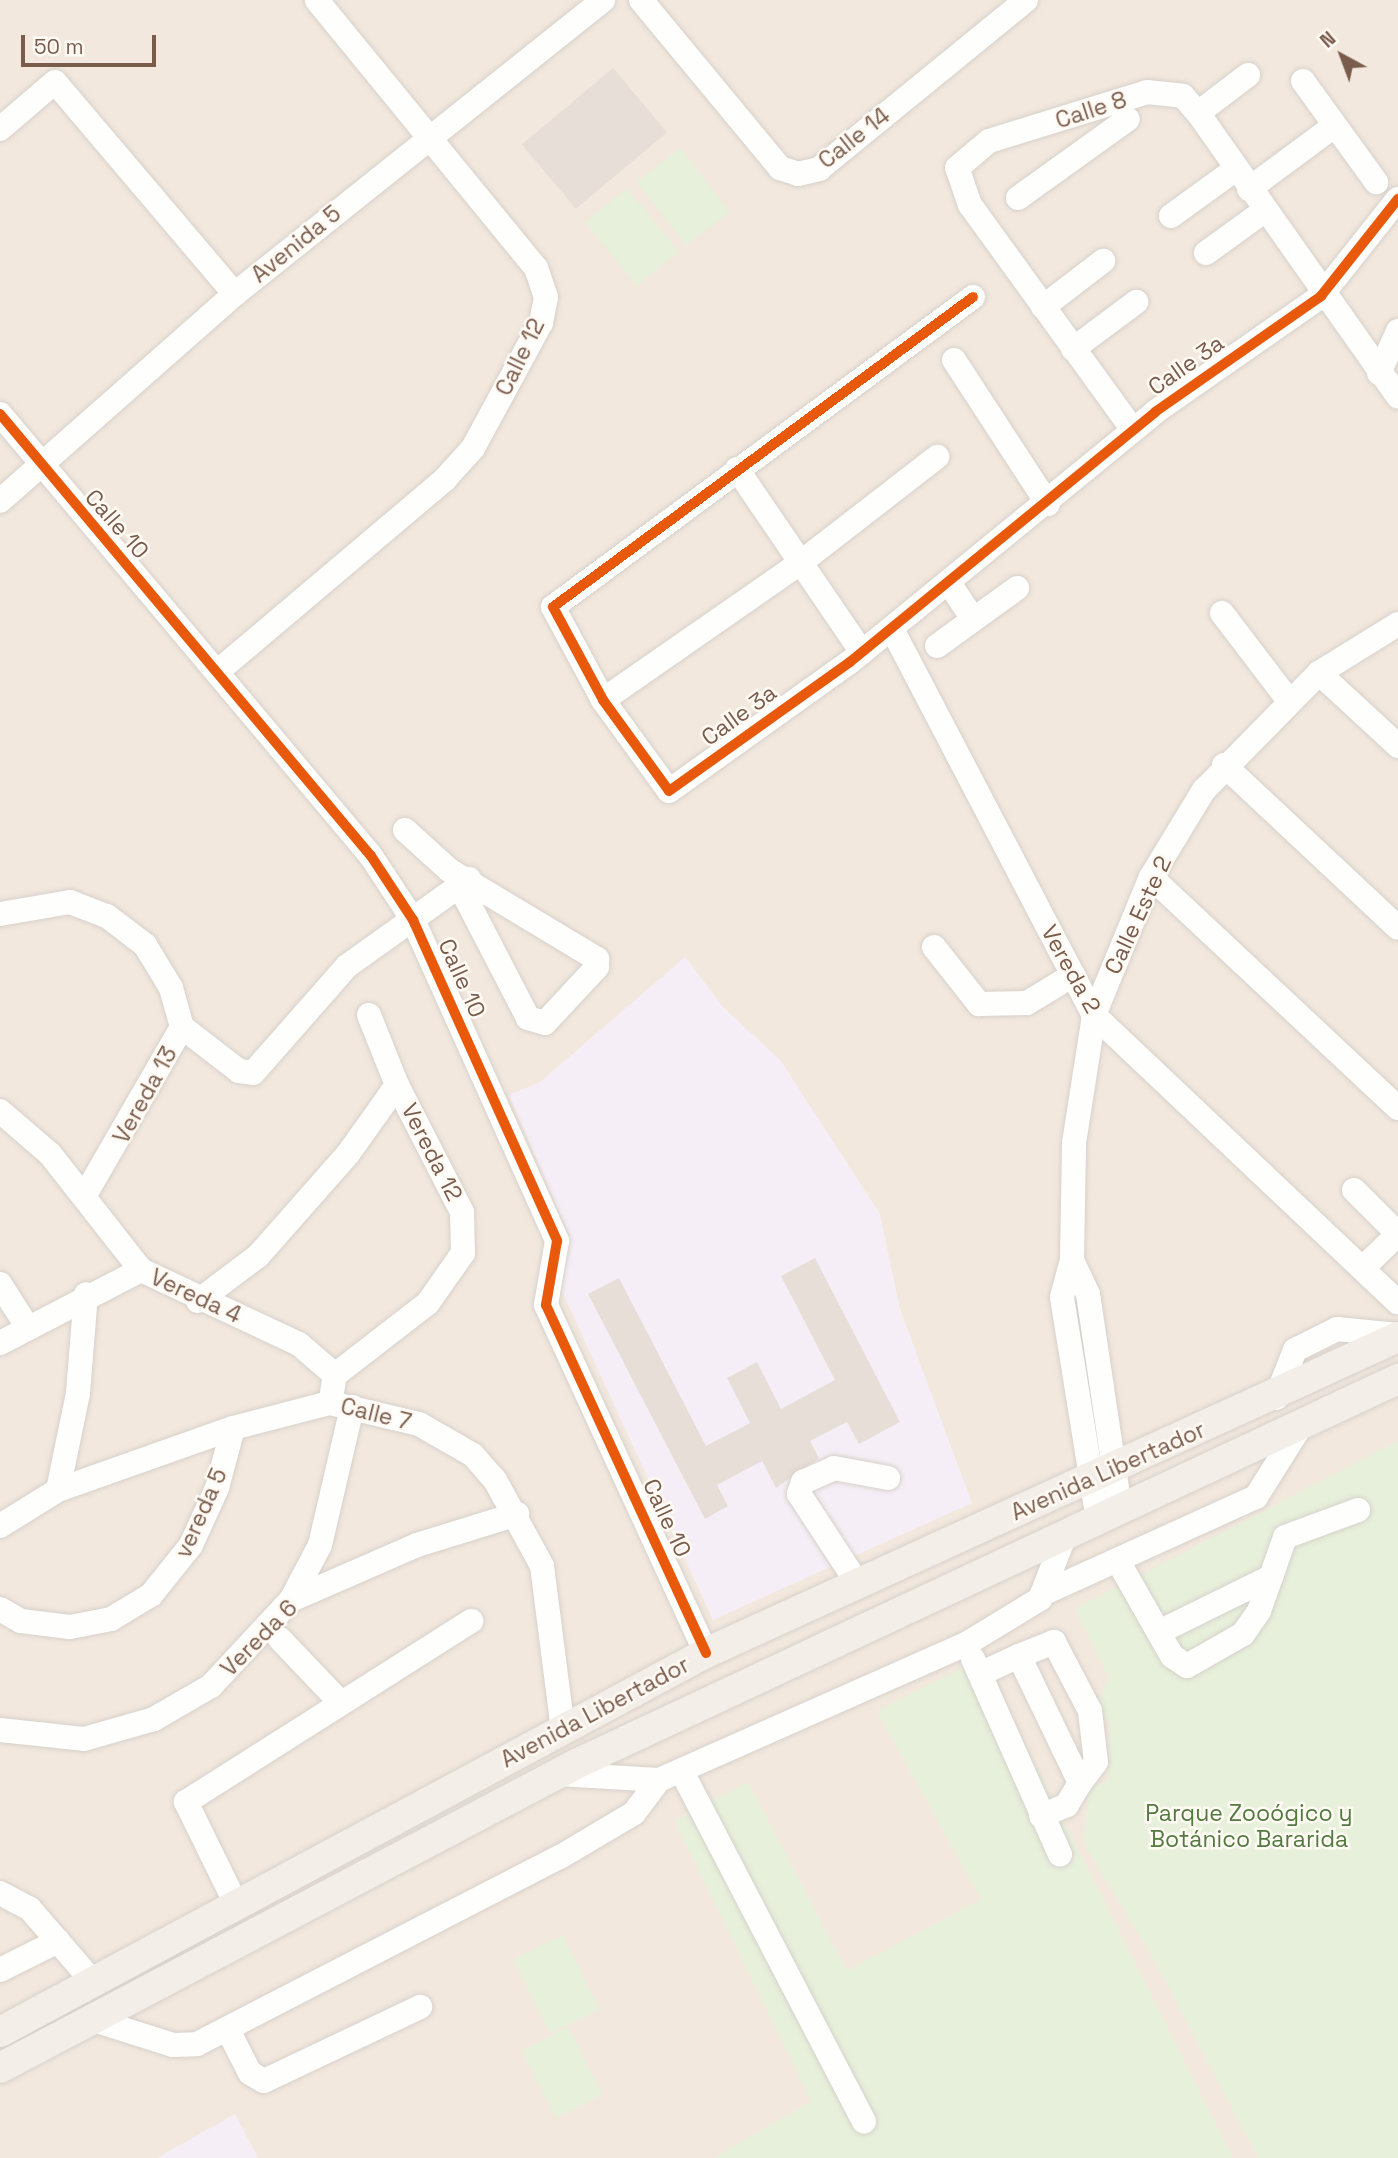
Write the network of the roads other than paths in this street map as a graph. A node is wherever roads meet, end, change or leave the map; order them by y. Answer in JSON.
{"nodes":[{"id":1,"x":317,"y":0,"type":"edge"},
{"id":2,"x":603,"y":0,"type":"edge"},
{"id":3,"x":641,"y":0,"type":"edge"},
{"id":4,"x":1026,"y":0,"type":"edge"},
{"id":5,"x":1248,"y":75,"type":"dead end"},
{"id":6,"x":1303,"y":81,"type":"dead end"},
{"id":7,"x":1096,"y":109,"type":"junction"},
{"id":8,"x":1198,"y":113,"type":"junction"},
{"id":9,"x":1335,"y":126,"type":"junction"},
{"id":10,"x":0,"y":129,"type":"edge"},
{"id":11,"x":428,"y":138,"type":"junction"},
{"id":12,"x":1242,"y":179,"type":"junction"},
{"id":13,"x":1376,"y":182,"type":"dead end"},
{"id":14,"x":1018,"y":198,"type":"dead end"},
{"id":15,"x":1398,"y":199,"type":"edge"},
{"id":16,"x":1264,"y":211,"type":"junction"},
{"id":17,"x":1171,"y":216,"type":"dead end"},
{"id":18,"x":1206,"y":253,"type":"dead end"},
{"id":19,"x":1103,"y":261,"type":"dead end"},
{"id":20,"x":235,"y":294,"type":"junction"},
{"id":21,"x":1321,"y":296,"type":"junction"},
{"id":22,"x":973,"y":297,"type":"dead end"},
{"id":23,"x":1136,"y":302,"type":"dead end"},
{"id":24,"x":1043,"y":307,"type":"junction"},
{"id":25,"x":1398,"y":331,"type":"edge"},
{"id":26,"x":1073,"y":349,"type":"junction"},
{"id":27,"x":954,"y":360,"type":"dead end"},
{"id":28,"x":1379,"y":373,"type":"junction"},
{"id":29,"x":1398,"y":397,"type":"edge"},
{"id":30,"x":0,"y":414,"type":"edge"},
{"id":31,"x":1133,"y":430,"type":"junction"},
{"id":32,"x":937,"y":457,"type":"dead end"},
{"id":33,"x":42,"y":469,"type":"junction"},
{"id":34,"x":737,"y":469,"type":"junction"},
{"id":35,"x":0,"y":501,"type":"edge"},
{"id":36,"x":1048,"y":504,"type":"junction"},
{"id":37,"x":799,"y":564,"type":"junction"},
{"id":38,"x":949,"y":583,"type":"junction"},
{"id":39,"x":1017,"y":588,"type":"dead end"},
{"id":40,"x":1222,"y":613,"type":"dead end"},
{"id":41,"x":973,"y":619,"type":"junction"},
{"id":42,"x":1398,"y":624,"type":"edge"},
{"id":43,"x":892,"y":629,"type":"junction"},
{"id":44,"x":937,"y":646,"type":"dead end"},
{"id":45,"x":862,"y":652,"type":"junction"},
{"id":46,"x":217,"y":671,"type":"junction"},
{"id":47,"x":1319,"y":673,"type":"junction"},
{"id":48,"x":603,"y":700,"type":"junction"},
{"id":49,"x":1289,"y":701,"type":"junction"},
{"id":50,"x":1398,"y":746,"type":"edge"},
{"id":51,"x":1224,"y":765,"type":"junction"},
{"id":52,"x":405,"y":830,"type":"dead end"},
{"id":53,"x":1151,"y":877,"type":"junction"},
{"id":54,"x":465,"y":883,"type":"junction"},
{"id":55,"x":0,"y":914,"type":"edge"},
{"id":56,"x":413,"y":920,"type":"junction"},
{"id":57,"x":1398,"y":928,"type":"edge"},
{"id":58,"x":934,"y":947,"type":"dead end"},
{"id":59,"x":1073,"y":975,"type":"junction"},
{"id":60,"x":369,"y":1015,"type":"dead end"},
{"id":61,"x":1094,"y":1015,"type":"junction"},
{"id":62,"x":182,"y":1027,"type":"junction"},
{"id":63,"x":397,"y":1085,"type":"junction"},
{"id":64,"x":1398,"y":1108,"type":"edge"},
{"id":65,"x":0,"y":1111,"type":"edge"},
{"id":66,"x":1354,"y":1190,"type":"dead end"},
{"id":67,"x":85,"y":1195,"type":"junction"},
{"id":68,"x":1398,"y":1234,"type":"edge"},
{"id":69,"x":1364,"y":1267,"type":"junction"},
{"id":70,"x":142,"y":1270,"type":"junction"},
{"id":71,"x":0,"y":1284,"type":"edge"},
{"id":72,"x":86,"y":1294,"type":"junction"},
{"id":73,"x":198,"y":1301,"type":"junction"},
{"id":74,"x":1398,"y":1301,"type":"edge"},
{"id":75,"x":28,"y":1328,"type":"junction"},
{"id":76,"x":1398,"y":1336,"type":"edge"},
{"id":77,"x":0,"y":1343,"type":"edge"},
{"id":78,"x":335,"y":1375,"type":"junction"},
{"id":79,"x":1398,"y":1379,"type":"edge"},
{"id":80,"x":341,"y":1405,"type":"junction"},
{"id":81,"x":233,"y":1428,"type":"junction"},
{"id":82,"x":1297,"y":1432,"type":"junction"},
{"id":83,"x":1101,"y":1473,"type":"junction"},
{"id":84,"x":888,"y":1478,"type":"dead end"},
{"id":85,"x":58,"y":1490,"type":"junction"},
{"id":86,"x":1358,"y":1510,"type":"dead end"},
{"id":87,"x":517,"y":1514,"type":"junction"},
{"id":88,"x":1109,"y":1515,"type":"junction"},
{"id":89,"x":0,"y":1526,"type":"edge"},
{"id":90,"x":1065,"y":1535,"type":"junction"},
{"id":91,"x":1118,"y":1561,"type":"junction"},
{"id":92,"x":1271,"y":1577,"type":"junction"},
{"id":93,"x":858,"y":1584,"type":"junction"},
{"id":94,"x":1042,"y":1594,"type":"junction"},
{"id":95,"x":291,"y":1600,"type":"junction"},
{"id":96,"x":0,"y":1609,"type":"edge"},
{"id":97,"x":471,"y":1621,"type":"dead end"},
{"id":98,"x":1159,"y":1632,"type":"junction"},
{"id":99,"x":280,"y":1639,"type":"dead end"},
{"id":100,"x":966,"y":1644,"type":"junction"},
{"id":101,"x":706,"y":1653,"type":"junction"},
{"id":102,"x":1019,"y":1656,"type":"junction"},
{"id":103,"x":980,"y":1674,"type":"junction"},
{"id":104,"x":340,"y":1702,"type":"junction"},
{"id":105,"x":563,"y":1729,"type":"junction"},
{"id":106,"x":0,"y":1730,"type":"edge"},
{"id":107,"x":556,"y":1774,"type":"junction"},
{"id":108,"x":670,"y":1776,"type":"junction"},
{"id":109,"x":1080,"y":1783,"type":"junction"},
{"id":110,"x":1041,"y":1816,"type":"junction"},
{"id":111,"x":1060,"y":1854,"type":"dead end"},
{"id":112,"x":0,"y":1893,"type":"edge"},
{"id":113,"x":236,"y":1903,"type":"junction"},
{"id":114,"x":58,"y":1941,"type":"junction"},
{"id":115,"x":0,"y":1970,"type":"edge"},
{"id":116,"x":93,"y":1982,"type":"junction"},
{"id":117,"x":420,"y":2007,"type":"dead end"},
{"id":118,"x":91,"y":2019,"type":"junction"},
{"id":119,"x":229,"y":2030,"type":"junction"},
{"id":120,"x":0,"y":2032,"type":"edge"},
{"id":121,"x":0,"y":2068,"type":"edge"},
{"id":122,"x":864,"y":2121,"type":"dead end"}],
"edges":[{"from":1,"to":11,"type":"street","name":"Calle 12"},
{"from":2,"to":11,"type":"street","name":"Avenida 5"},
{"from":3,"to":4,"type":"street","name":"Calle 14"},
{"from":5,"to":8,"type":"street"},
{"from":6,"to":9,"type":"street"},
{"from":7,"to":8,"type":"street","name":"Calle 8"},
{"from":7,"to":14,"type":"street"},
{"from":7,"to":24,"type":"street","name":"Calle 8"},
{"from":8,"to":12,"type":"street","name":"Calle 8"},
{"from":9,"to":12,"type":"street"},
{"from":9,"to":13,"type":"street"},
{"from":10,"to":20,"type":"street"},
{"from":11,"to":20,"type":"street","name":"Avenida 5"},
{"from":11,"to":46,"type":"street","name":"Calle 12"},
{"from":12,"to":16,"type":"street","name":"Calle 8"},
{"from":12,"to":17,"type":"street"},
{"from":15,"to":21,"type":"street","name":"Calle 3a"},
{"from":16,"to":18,"type":"street"},
{"from":16,"to":21,"type":"street","name":"Calle 8"},
{"from":19,"to":24,"type":"street"},
{"from":20,"to":33,"type":"street","name":"Avenida 5"},
{"from":21,"to":28,"type":"street","name":"Calle 8"},
{"from":21,"to":31,"type":"street","name":"Calle 3a"},
{"from":22,"to":34,"type":"street","name":"Calle 3a"},
{"from":23,"to":26,"type":"street"},
{"from":24,"to":26,"type":"street","name":"Calle 8"},
{"from":25,"to":28,"type":"street"},
{"from":26,"to":31,"type":"street","name":"Calle 8"},
{"from":27,"to":36,"type":"street"},
{"from":28,"to":29,"type":"street","name":"Calle 8"},
{"from":30,"to":33,"type":"street","name":"Calle 10"},
{"from":31,"to":36,"type":"street","name":"Calle 3a"},
{"from":32,"to":37,"type":"street"},
{"from":33,"to":35,"type":"street","name":"Avenida 5"},
{"from":33,"to":46,"type":"street","name":"Calle 10"},
{"from":34,"to":37,"type":"street"},
{"from":34,"to":48,"type":"street","name":"Calle 3a"},
{"from":36,"to":38,"type":"street","name":"Calle 3a"},
{"from":37,"to":45,"type":"street"},
{"from":37,"to":48,"type":"street"},
{"from":38,"to":41,"type":"street"},
{"from":38,"to":43,"type":"street","name":"Calle 3a"},
{"from":39,"to":41,"type":"street"},
{"from":40,"to":49,"type":"street"},
{"from":41,"to":44,"type":"street"},
{"from":42,"to":47,"type":"street","name":"Calle Este 2"},
{"from":43,"to":45,"type":"street","name":"Calle 3a"},
{"from":43,"to":59,"type":"street","name":"Vereda 2"},
{"from":45,"to":48,"type":"street","name":"Calle 3a"},
{"from":46,"to":56,"type":"street","name":"Calle 10"},
{"from":47,"to":49,"type":"street","name":"Calle Este 2"},
{"from":47,"to":50,"type":"street"},
{"from":49,"to":51,"type":"street","name":"Calle Este 2"},
{"from":51,"to":53,"type":"street","name":"Calle Este 2"},
{"from":51,"to":57,"type":"street"},
{"from":52,"to":54,"type":"street"},
{"from":53,"to":61,"type":"street","name":"Calle Este 2"},
{"from":53,"to":64,"type":"street"},
{"from":54,"to":54,"type":"street"},
{"from":54,"to":56,"type":"street"},
{"from":55,"to":62,"type":"street","name":"Vereda 13"},
{"from":56,"to":62,"type":"street"},
{"from":56,"to":101,"type":"street","name":"Calle 10"},
{"from":58,"to":59,"type":"street"},
{"from":59,"to":61,"type":"street","name":"Vereda 2"},
{"from":60,"to":63,"type":"street"},
{"from":61,"to":69,"type":"street","name":"Vereda 2"},
{"from":61,"to":83,"type":"street","name":"Calle Este 2"},
{"from":62,"to":67,"type":"street","name":"Vereda 13"},
{"from":63,"to":73,"type":"street","name":"Vereda 12"},
{"from":63,"to":78,"type":"street","name":"Vereda 12"},
{"from":65,"to":67,"type":"street","name":"Vereda 4"},
{"from":66,"to":68,"type":"street"},
{"from":67,"to":70,"type":"street","name":"Vereda 4"},
{"from":68,"to":69,"type":"street"},
{"from":69,"to":74,"type":"street","name":"Vereda 2"},
{"from":70,"to":72,"type":"street"},
{"from":70,"to":73,"type":"street","name":"Vereda 4"},
{"from":71,"to":75,"type":"street"},
{"from":72,"to":75,"type":"street"},
{"from":72,"to":85,"type":"street"},
{"from":73,"to":78,"type":"street","name":"Vereda 4"},
{"from":75,"to":77,"type":"street"},
{"from":76,"to":83,"type":"main road","name":"Avenida Libertador"},
{"from":78,"to":80,"type":"street"},
{"from":79,"to":82,"type":"main road","name":"Avenida Libertador"},
{"from":80,"to":81,"type":"street","name":"Calle 7"},
{"from":80,"to":87,"type":"street","name":"Calle 7"},
{"from":80,"to":95,"type":"street"},
{"from":81,"to":85,"type":"street","name":"Calle 7"},
{"from":81,"to":96,"type":"street","name":"vereda 5"},
{"from":82,"to":88,"type":"main road","name":"Avenida Libertador"},
{"from":82,"to":91,"type":"street"},
{"from":83,"to":88,"type":"street","name":"Calle Este 2"},
{"from":83,"to":93,"type":"main road","name":"Avenida Libertador"},
{"from":84,"to":93,"type":"street"},
{"from":85,"to":89,"type":"street","name":"Calle 7"},
{"from":86,"to":92,"type":"street"},
{"from":87,"to":95,"type":"street","name":"Vereda 6"},
{"from":87,"to":105,"type":"street","name":"Calle 7"},
{"from":88,"to":90,"type":"main road","name":"Avenida Libertador"},
{"from":90,"to":94,"type":"street"},
{"from":90,"to":107,"type":"main road","name":"Avenida Libertador"},
{"from":91,"to":94,"type":"street"},
{"from":91,"to":98,"type":"street"},
{"from":92,"to":98,"type":"street"},
{"from":92,"to":98,"type":"street"},
{"from":93,"to":101,"type":"main road","name":"Avenida Libertador"},
{"from":94,"to":100,"type":"street"},
{"from":95,"to":106,"type":"street","name":"Vereda 6"},
{"from":97,"to":104,"type":"street"},
{"from":99,"to":104,"type":"street"},
{"from":100,"to":103,"type":"street"},
{"from":100,"to":108,"type":"street"},
{"from":101,"to":105,"type":"main road","name":"Avenida Libertador"},
{"from":102,"to":103,"type":"street"},
{"from":102,"to":109,"type":"street"},
{"from":102,"to":109,"type":"street"},
{"from":103,"to":110,"type":"street"},
{"from":104,"to":113,"type":"street"},
{"from":105,"to":113,"type":"main road","name":"Avenida Libertador"},
{"from":107,"to":108,"type":"street"},
{"from":107,"to":118,"type":"main road","name":"Avenida Libertador"},
{"from":108,"to":119,"type":"street"},
{"from":108,"to":122,"type":"street"},
{"from":109,"to":110,"type":"street"},
{"from":110,"to":111,"type":"street"},
{"from":112,"to":114,"type":"street"},
{"from":113,"to":116,"type":"main road","name":"Avenida Libertador"},
{"from":114,"to":115,"type":"street"},
{"from":114,"to":116,"type":"street"},
{"from":116,"to":120,"type":"main road","name":"Avenida Libertador"},
{"from":117,"to":119,"type":"street"},
{"from":118,"to":119,"type":"street"},
{"from":118,"to":121,"type":"main road","name":"Avenida Libertador"}]}
